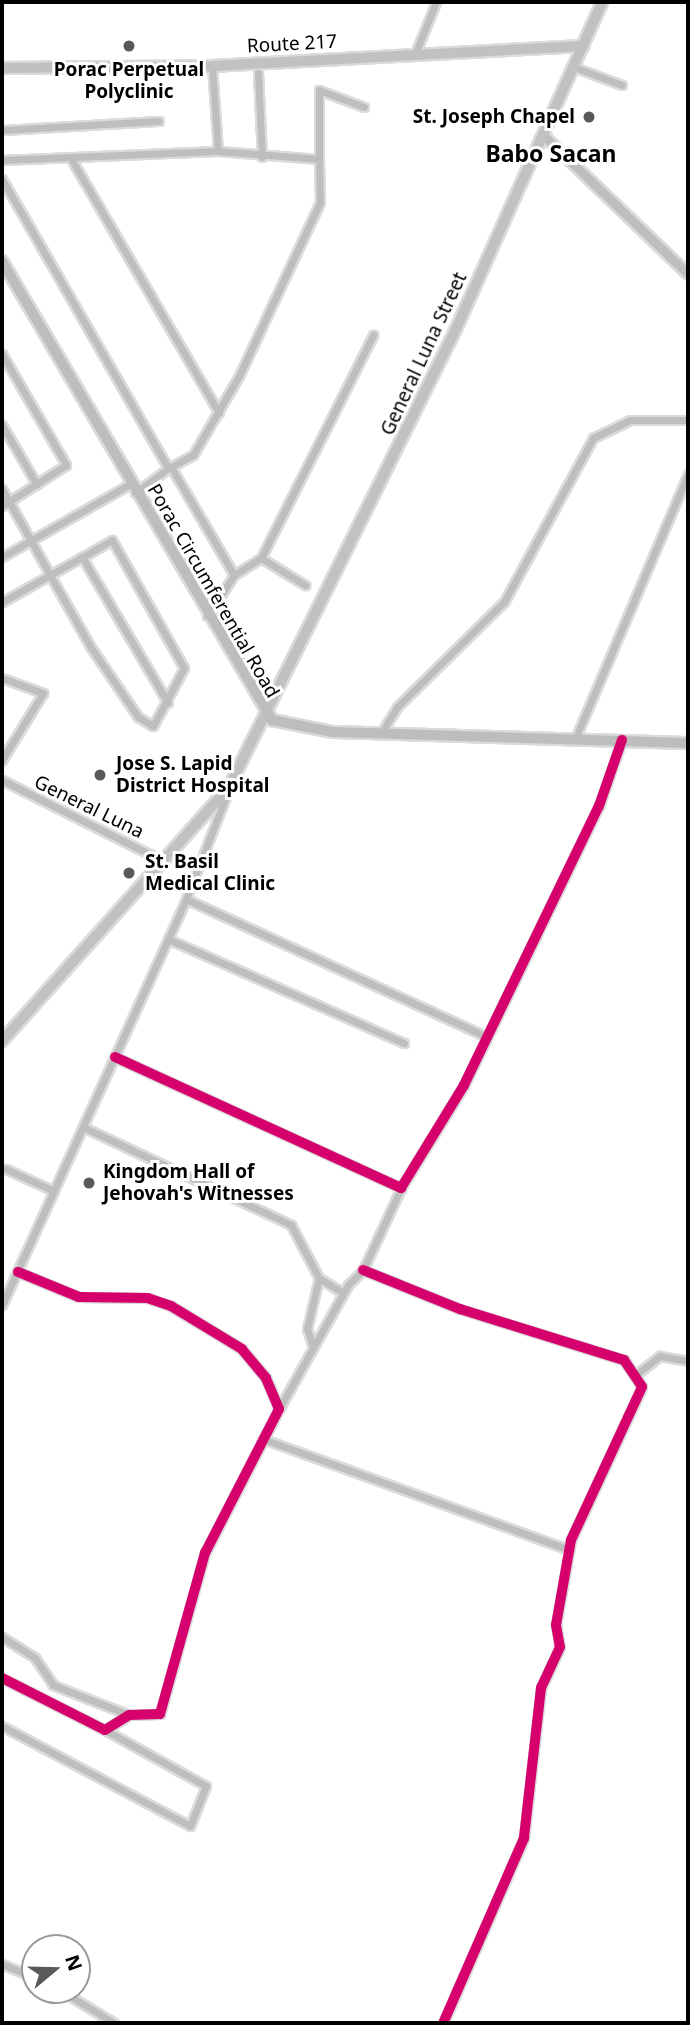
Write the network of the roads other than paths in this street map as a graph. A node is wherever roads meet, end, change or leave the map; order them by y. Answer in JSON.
{"nodes":[{"id":1,"x":436,"y":2,"type":"edge"},
{"id":2,"x":601,"y":2,"type":"edge"},
{"id":3,"x":583,"y":46,"type":"junction"},
{"id":4,"x":415,"y":54,"type":"junction"},
{"id":5,"x":212,"y":66,"type":"junction"},
{"id":6,"x":574,"y":67,"type":"junction"},
{"id":7,"x":2,"y":68,"type":"edge"},
{"id":8,"x":258,"y":73,"type":"dead end"},
{"id":9,"x":622,"y":85,"type":"dead end"},
{"id":10,"x":364,"y":107,"type":"dead end"},
{"id":11,"x":159,"y":121,"type":"dead end"},
{"id":12,"x":2,"y":130,"type":"edge"},
{"id":13,"x":544,"y":136,"type":"junction"},
{"id":14,"x":218,"y":151,"type":"junction"},
{"id":15,"x":70,"y":157,"type":"junction"},
{"id":16,"x":262,"y":157,"type":"junction"},
{"id":17,"x":319,"y":159,"type":"junction"},
{"id":18,"x":2,"y":160,"type":"edge"},
{"id":19,"x":2,"y":179,"type":"edge"},
{"id":20,"x":2,"y":261,"type":"edge"},
{"id":21,"x":688,"y":274,"type":"edge"},
{"id":22,"x":373,"y":335,"type":"dead end"},
{"id":23,"x":2,"y":355,"type":"edge"},
{"id":24,"x":219,"y":413,"type":"junction"},
{"id":25,"x":688,"y":420,"type":"edge"},
{"id":26,"x":2,"y":425,"type":"edge"},
{"id":27,"x":170,"y":468,"type":"junction"},
{"id":28,"x":688,"y":474,"type":"edge"},
{"id":29,"x":37,"y":485,"type":"junction"},
{"id":30,"x":2,"y":489,"type":"edge"},
{"id":31,"x":133,"y":489,"type":"junction"},
{"id":32,"x":5,"y":504,"type":"edge"},
{"id":33,"x":31,"y":540,"type":"junction"},
{"id":34,"x":2,"y":557,"type":"edge"},
{"id":35,"x":82,"y":557,"type":"junction"},
{"id":36,"x":261,"y":558,"type":"junction"},
{"id":37,"x":50,"y":575,"type":"junction"},
{"id":38,"x":234,"y":575,"type":"junction"},
{"id":39,"x":305,"y":585,"type":"dead end"},
{"id":40,"x":2,"y":602,"type":"edge"},
{"id":41,"x":206,"y":617,"type":"junction"},
{"id":42,"x":2,"y":678,"type":"edge"},
{"id":43,"x":168,"y":703,"type":"junction"},
{"id":44,"x":268,"y":717,"type":"junction"},
{"id":45,"x":381,"y":733,"type":"junction"},
{"id":46,"x":575,"y":739,"type":"junction"},
{"id":47,"x":622,"y":740,"type":"junction"},
{"id":48,"x":688,"y":743,"type":"edge"},
{"id":49,"x":2,"y":760,"type":"edge"},
{"id":50,"x":2,"y":780,"type":"edge"},
{"id":51,"x":229,"y":787,"type":"junction"},
{"id":52,"x":163,"y":860,"type":"junction"},
{"id":53,"x":186,"y":899,"type":"junction"},
{"id":54,"x":169,"y":939,"type":"junction"},
{"id":55,"x":485,"y":1036,"type":"junction"},
{"id":56,"x":2,"y":1041,"type":"edge"},
{"id":57,"x":404,"y":1043,"type":"dead end"},
{"id":58,"x":115,"y":1057,"type":"junction"},
{"id":59,"x":83,"y":1127,"type":"junction"},
{"id":60,"x":6,"y":1169,"type":"dead end"},
{"id":61,"x":401,"y":1188,"type":"junction"},
{"id":62,"x":54,"y":1191,"type":"junction"},
{"id":63,"x":363,"y":1270,"type":"junction"},
{"id":64,"x":18,"y":1272,"type":"junction"},
{"id":65,"x":319,"y":1278,"type":"junction"},
{"id":66,"x":343,"y":1293,"type":"junction"},
{"id":67,"x":2,"y":1305,"type":"edge"},
{"id":68,"x":313,"y":1347,"type":"junction"},
{"id":69,"x":688,"y":1361,"type":"edge"},
{"id":70,"x":638,"y":1373,"type":"junction"},
{"id":71,"x":279,"y":1409,"type":"junction"},
{"id":72,"x":263,"y":1439,"type":"junction"},
{"id":73,"x":569,"y":1550,"type":"junction"},
{"id":74,"x":2,"y":1637,"type":"edge"},
{"id":75,"x":2,"y":1678,"type":"edge"},
{"id":76,"x":129,"y":1715,"type":"junction"},
{"id":77,"x":2,"y":1726,"type":"edge"},
{"id":78,"x":105,"y":1730,"type":"junction"},
{"id":79,"x":2,"y":1964,"type":"edge"},
{"id":80,"x":21,"y":1973,"type":"edge"},
{"id":81,"x":83,"y":2004,"type":"edge"},
{"id":82,"x":114,"y":2023,"type":"edge"},
{"id":83,"x":443,"y":2023,"type":"edge"}],
"edges":[{"from":1,"to":4,"type":"street"},
{"from":2,"to":3,"type":"main road","name":"General Luna Street"},
{"from":3,"to":4,"type":"main road","name":"Route 217"},
{"from":3,"to":6,"type":"main road","name":"General Luna Street"},
{"from":4,"to":5,"type":"main road","name":"Route 217"},
{"from":5,"to":7,"type":"main road","name":"Route 217"},
{"from":5,"to":14,"type":"street"},
{"from":6,"to":9,"type":"street"},
{"from":6,"to":13,"type":"main road","name":"General Luna Street"},
{"from":8,"to":16,"type":"street"},
{"from":10,"to":17,"type":"street"},
{"from":11,"to":12,"type":"street"},
{"from":13,"to":21,"type":"street"},
{"from":13,"to":44,"type":"main road","name":"General Luna Street"},
{"from":14,"to":15,"type":"street"},
{"from":14,"to":16,"type":"street"},
{"from":15,"to":18,"type":"street"},
{"from":15,"to":24,"type":"street"},
{"from":16,"to":17,"type":"street"},
{"from":17,"to":24,"type":"street"},
{"from":19,"to":27,"type":"street"},
{"from":20,"to":31,"type":"main road","name":"Porac Circumferential Road"},
{"from":22,"to":36,"type":"street"},
{"from":23,"to":29,"type":"street"},
{"from":24,"to":27,"type":"street"},
{"from":25,"to":45,"type":"street"},
{"from":26,"to":29,"type":"street"},
{"from":27,"to":31,"type":"street"},
{"from":27,"to":38,"type":"street"},
{"from":28,"to":46,"type":"street"},
{"from":29,"to":32,"type":"street"},
{"from":30,"to":32,"type":"street"},
{"from":31,"to":33,"type":"street"},
{"from":31,"to":41,"type":"main road","name":"Porac Circumferential Road"},
{"from":32,"to":33,"type":"street"},
{"from":33,"to":34,"type":"street"},
{"from":33,"to":37,"type":"street"},
{"from":35,"to":37,"type":"street"},
{"from":35,"to":43,"type":"street"},
{"from":35,"to":43,"type":"street"},
{"from":36,"to":38,"type":"street"},
{"from":36,"to":39,"type":"street"},
{"from":37,"to":40,"type":"street"},
{"from":37,"to":43,"type":"street"},
{"from":38,"to":41,"type":"street"},
{"from":41,"to":44,"type":"main road","name":"Porac Circumferential Road"},
{"from":42,"to":49,"type":"street"},
{"from":44,"to":45,"type":"main road","name":"Porac Circumferential Road"},
{"from":44,"to":51,"type":"main road","name":"General Luna Street"},
{"from":45,"to":46,"type":"main road","name":"Porac Circumferential Road"},
{"from":46,"to":47,"type":"main road","name":"Porac Circumferential Road"},
{"from":47,"to":48,"type":"main road","name":"Porac Circumferential Road"},
{"from":47,"to":55,"type":"street"},
{"from":50,"to":52,"type":"street","name":"General Luna"},
{"from":51,"to":52,"type":"main road","name":"General Luna Street"},
{"from":51,"to":53,"type":"street"},
{"from":52,"to":56,"type":"main road","name":"General Luna Street"},
{"from":53,"to":54,"type":"street"},
{"from":53,"to":55,"type":"street"},
{"from":54,"to":57,"type":"street"},
{"from":54,"to":58,"type":"street"},
{"from":55,"to":61,"type":"street"},
{"from":58,"to":59,"type":"street"},
{"from":58,"to":61,"type":"street"},
{"from":59,"to":62,"type":"street"},
{"from":59,"to":65,"type":"street"},
{"from":60,"to":62,"type":"street"},
{"from":61,"to":63,"type":"street"},
{"from":62,"to":64,"type":"street"},
{"from":63,"to":66,"type":"street"},
{"from":63,"to":70,"type":"street"},
{"from":64,"to":67,"type":"street"},
{"from":64,"to":71,"type":"street"},
{"from":65,"to":66,"type":"street"},
{"from":65,"to":68,"type":"street"},
{"from":66,"to":68,"type":"street"},
{"from":68,"to":71,"type":"street"},
{"from":69,"to":70,"type":"street"},
{"from":70,"to":73,"type":"street"},
{"from":71,"to":72,"type":"street"},
{"from":72,"to":73,"type":"street"},
{"from":72,"to":76,"type":"street"},
{"from":73,"to":83,"type":"street"},
{"from":74,"to":76,"type":"street"},
{"from":75,"to":78,"type":"street"},
{"from":76,"to":78,"type":"street"},
{"from":77,"to":78,"type":"street"},
{"from":79,"to":80,"type":"street"},
{"from":81,"to":82,"type":"street"}]}
